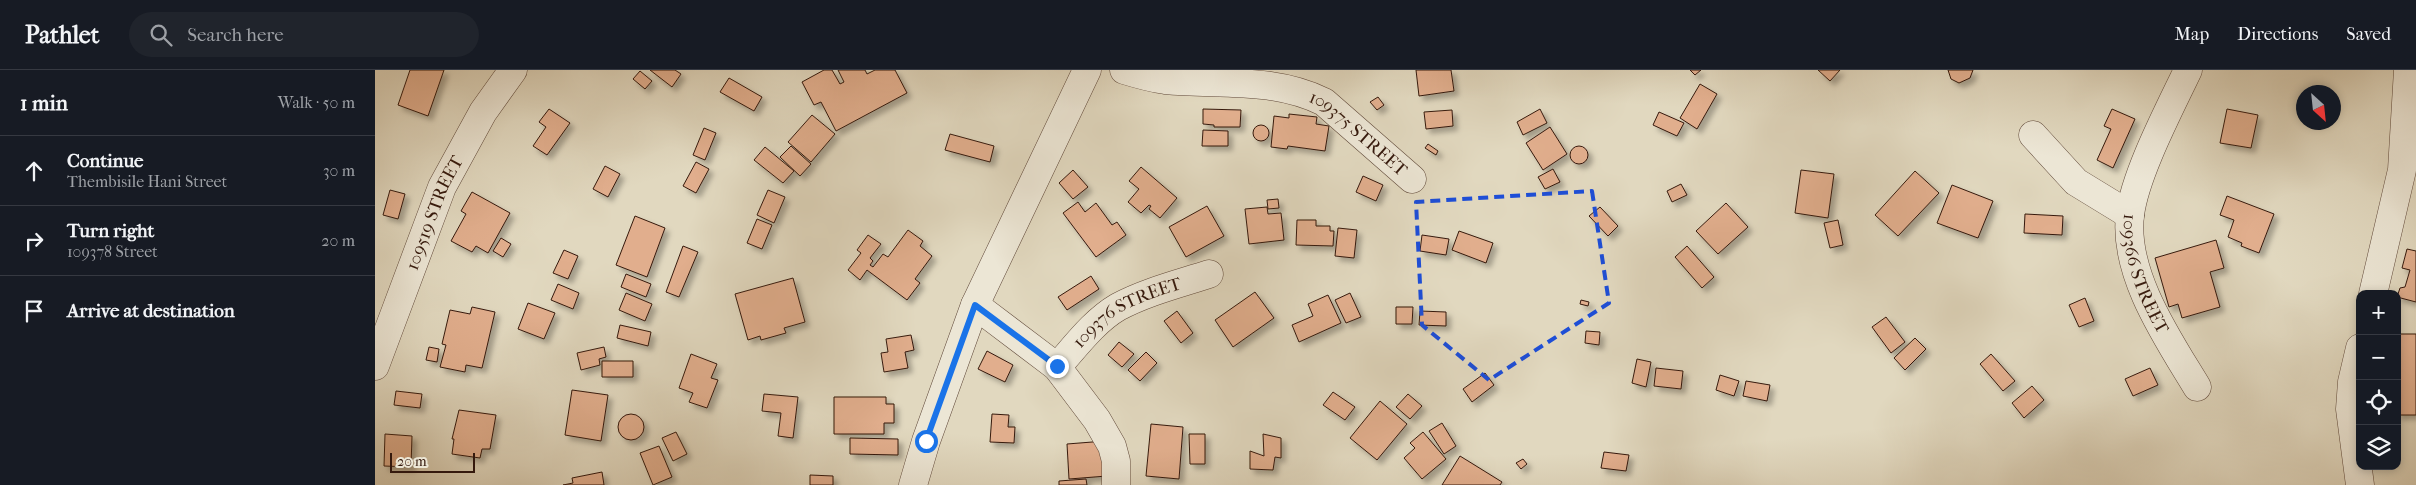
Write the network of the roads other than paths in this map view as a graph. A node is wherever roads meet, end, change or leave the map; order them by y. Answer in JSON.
{"nodes":[{"id":1,"x":513,"y":70,"type":"edge"},
{"id":2,"x":1087,"y":70,"type":"edge"},
{"id":3,"x":1124,"y":70,"type":"edge"},
{"id":4,"x":2188,"y":70,"type":"edge"},
{"id":5,"x":2408,"y":70,"type":"edge"},
{"id":6,"x":2033,"y":135,"type":"dead end"},
{"id":7,"x":1412,"y":179,"type":"dead end"},
{"id":8,"x":2130,"y":215,"type":"junction"},
{"id":9,"x":1209,"y":274,"type":"dead end"},
{"id":10,"x":2374,"y":290,"type":"edge"},
{"id":11,"x":975,"y":305,"type":"junction"},
{"id":12,"x":2356,"y":365,"type":"edge"},
{"id":13,"x":375,"y":366,"type":"edge"},
{"id":14,"x":1057,"y":366,"type":"junction"},
{"id":15,"x":2197,"y":387,"type":"dead end"},
{"id":16,"x":913,"y":485,"type":"edge"},
{"id":17,"x":1116,"y":485,"type":"edge"},
{"id":18,"x":2360,"y":485,"type":"edge"}],
"edges":[{"from":1,"to":13,"type":"street","name":"109519 STREET"},
{"from":2,"to":11,"type":"street"},
{"from":3,"to":7,"type":"street","name":"109375 STREET"},
{"from":4,"to":8,"type":"street","name":"109366 STREET"},
{"from":5,"to":10,"type":"street"},
{"from":6,"to":8,"type":"street"},
{"from":8,"to":15,"type":"street","name":"109366 STREET"},
{"from":9,"to":14,"type":"street","name":"109376 STREET"},
{"from":11,"to":14,"type":"street"},
{"from":11,"to":16,"type":"street"},
{"from":12,"to":18,"type":"street"},
{"from":14,"to":17,"type":"street"}]}
